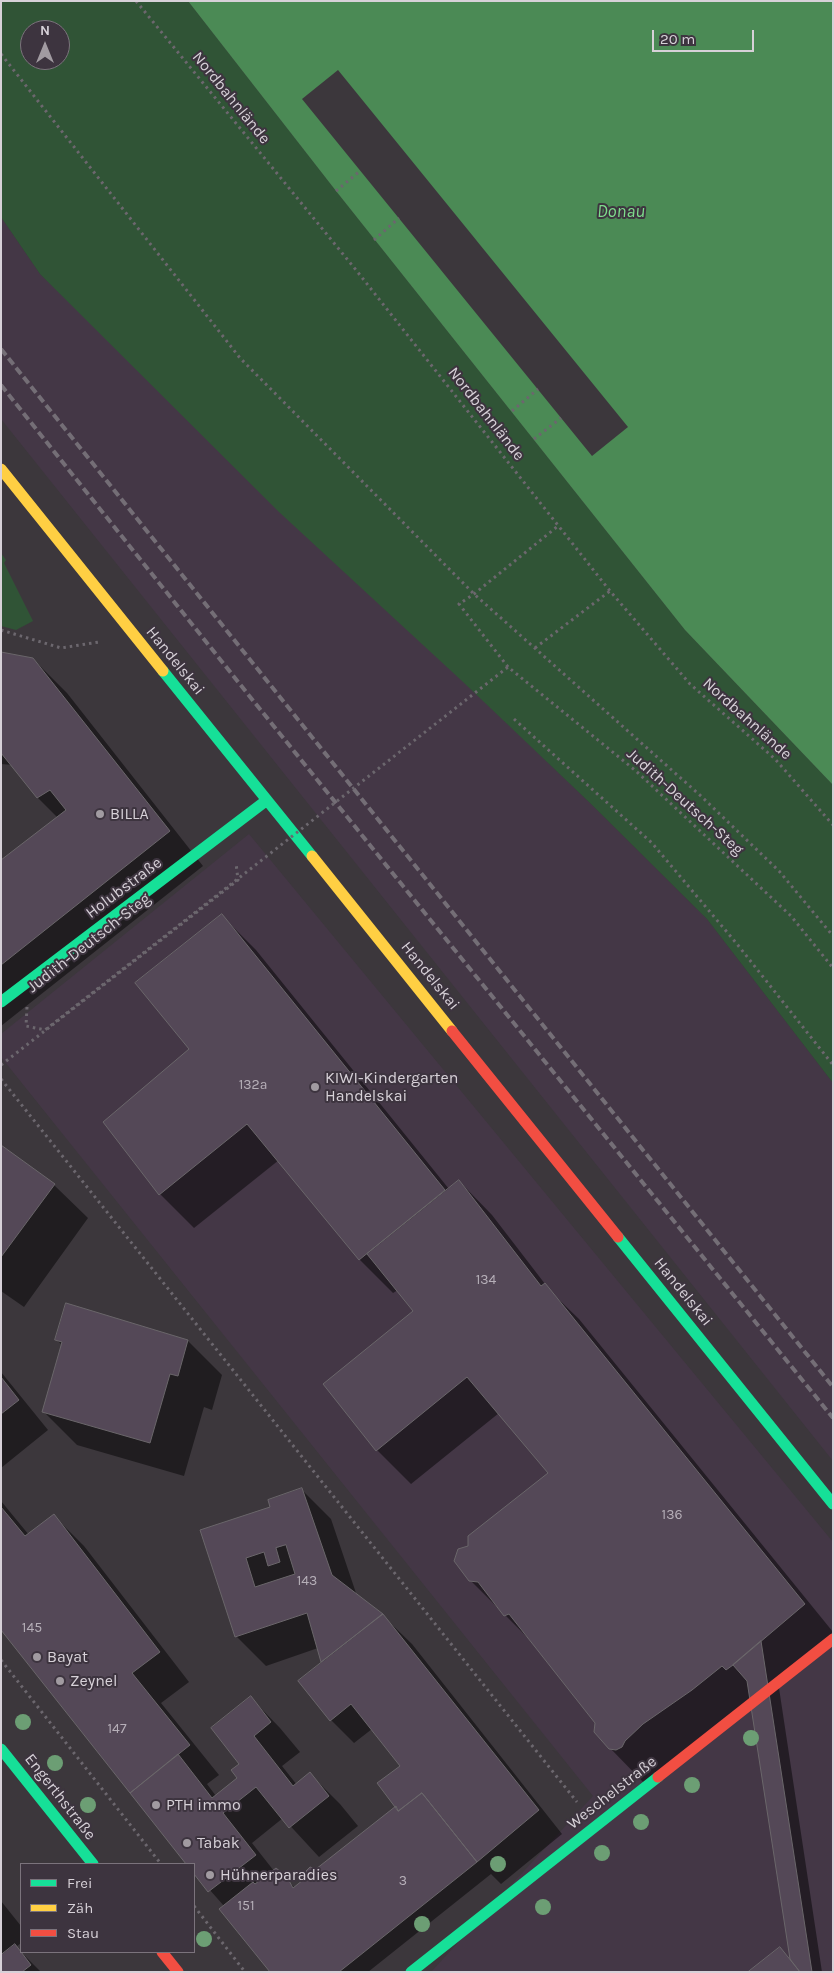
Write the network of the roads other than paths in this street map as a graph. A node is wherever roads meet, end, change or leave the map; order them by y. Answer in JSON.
{"nodes":[{"id":1,"x":1,"y":469,"type":"edge"},
{"id":2,"x":267,"y":800,"type":"junction"},
{"id":3,"x":1,"y":1002,"type":"edge"},
{"id":4,"x":833,"y":1504,"type":"edge"},
{"id":5,"x":833,"y":1640,"type":"edge"},
{"id":6,"x":1,"y":1749,"type":"edge"},
{"id":7,"x":92,"y":1863,"type":"edge"},
{"id":8,"x":163,"y":1953,"type":"edge"},
{"id":9,"x":178,"y":1972,"type":"edge"},
{"id":10,"x":411,"y":1972,"type":"edge"}],
"edges":[{"from":1,"to":2,"type":"main road","name":"Handelskai"},
{"from":2,"to":3,"type":"main road","name":"Holubstraße"},
{"from":2,"to":4,"type":"main road","name":"Handelskai"},
{"from":5,"to":10,"type":"main road","name":"Weschelstraße"},
{"from":6,"to":7,"type":"main road","name":"Engerthstraße"},
{"from":8,"to":9,"type":"main road"}]}
